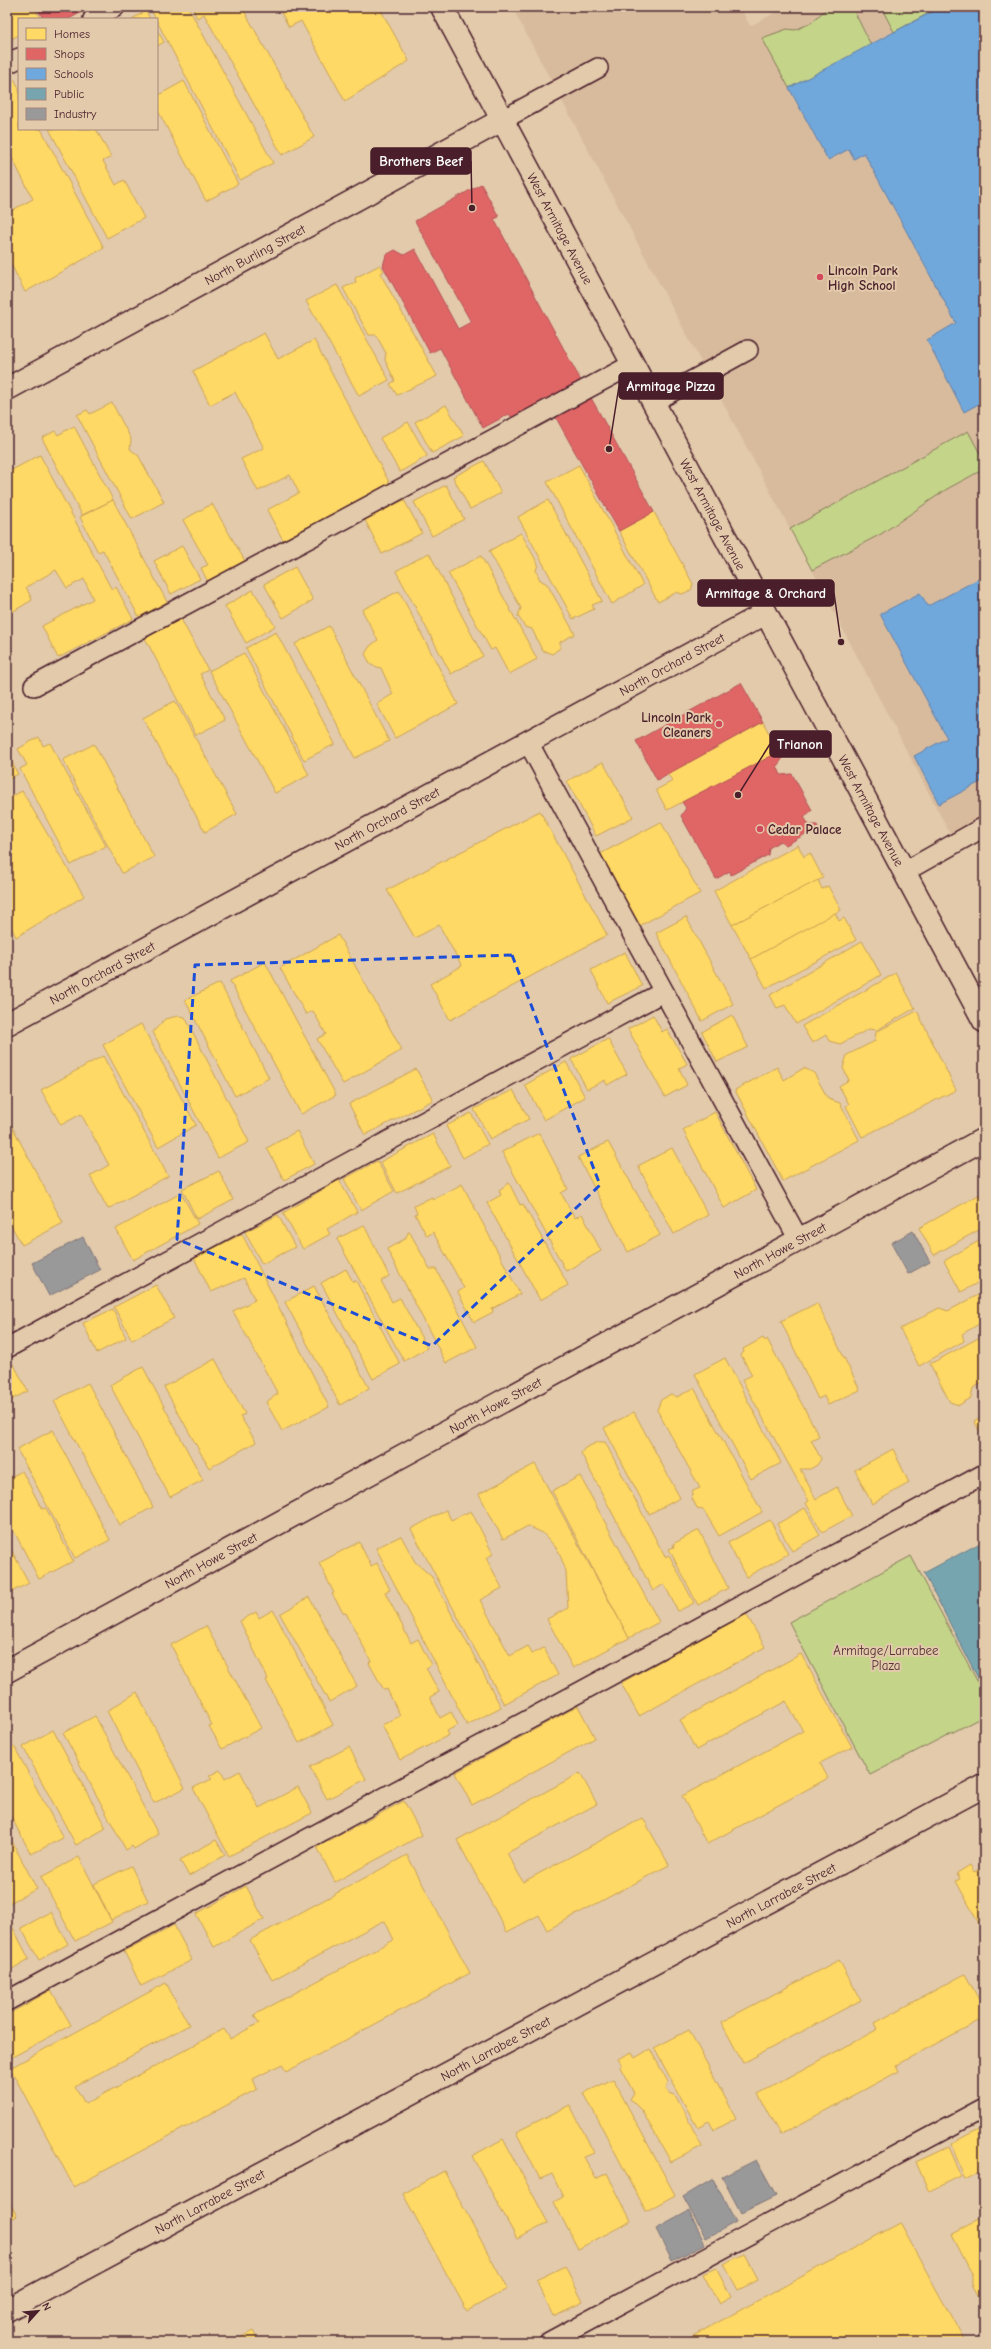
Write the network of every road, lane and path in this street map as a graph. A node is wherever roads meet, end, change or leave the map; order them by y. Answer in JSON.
{"nodes":[{"id":1,"x":115,"y":7,"type":"edge"},
{"id":2,"x":442,"y":7,"type":"edge"},
{"id":3,"x":94,"y":18,"type":"edge"},
{"id":4,"x":18,"y":58,"type":"edge"},
{"id":5,"x":7,"y":64,"type":"edge"},
{"id":6,"x":598,"y":68,"type":"dead end"},
{"id":7,"x":502,"y":120,"type":"junction"},
{"id":8,"x":748,"y":350,"type":"dead end"},
{"id":9,"x":633,"y":364,"type":"junction"},
{"id":10,"x":7,"y":389,"type":"edge"},
{"id":11,"x":653,"y":402,"type":"junction"},
{"id":12,"x":766,"y":613,"type":"junction"},
{"id":13,"x":34,"y":686,"type":"dead end"},
{"id":14,"x":528,"y":742,"type":"junction"},
{"id":15,"x":984,"y":827,"type":"edge"},
{"id":16,"x":904,"y":872,"type":"junction"},
{"id":17,"x":663,"y":992,"type":"junction"},
{"id":18,"x":984,"y":1021,"type":"edge"},
{"id":19,"x":7,"y":1024,"type":"edge"},
{"id":20,"x":984,"y":1139,"type":"edge"},
{"id":21,"x":799,"y":1240,"type":"junction"},
{"id":22,"x":7,"y":1348,"type":"edge"},
{"id":23,"x":984,"y":1474,"type":"edge"},
{"id":24,"x":7,"y":1671,"type":"edge"},
{"id":25,"x":984,"y":1786,"type":"edge"},
{"id":26,"x":7,"y":2001,"type":"edge"},
{"id":27,"x":984,"y":2108,"type":"edge"},
{"id":28,"x":7,"y":2310,"type":"edge"},
{"id":29,"x":549,"y":2342,"type":"edge"}],
"edges":[{"from":1,"to":3,"type":"lane"},
{"from":2,"to":7,"type":"street","name":"West Armitage Avenue"},
{"from":4,"to":5,"type":"lane"},
{"from":6,"to":7,"type":"lane"},
{"from":7,"to":9,"type":"street","name":"West Armitage Avenue"},
{"from":7,"to":10,"type":"street","name":"North Burling Street"},
{"from":8,"to":11,"type":"lane"},
{"from":9,"to":11,"type":"street","name":"West Armitage Avenue"},
{"from":9,"to":13,"type":"lane"},
{"from":11,"to":12,"type":"street","name":"West Armitage Avenue"},
{"from":12,"to":14,"type":"street","name":"North Orchard Street"},
{"from":12,"to":16,"type":"street","name":"West Armitage Avenue"},
{"from":14,"to":17,"type":"lane"},
{"from":14,"to":19,"type":"street","name":"North Orchard Street"},
{"from":15,"to":16,"type":"lane"},
{"from":16,"to":18,"type":"street","name":"West Armitage Avenue"},
{"from":17,"to":21,"type":"lane"},
{"from":17,"to":22,"type":"lane"},
{"from":20,"to":21,"type":"street","name":"North Howe Street"},
{"from":21,"to":24,"type":"street","name":"North Howe Street"},
{"from":23,"to":26,"type":"lane"},
{"from":25,"to":28,"type":"street","name":"North Larrabee Street"},
{"from":27,"to":29,"type":"lane"}]}
